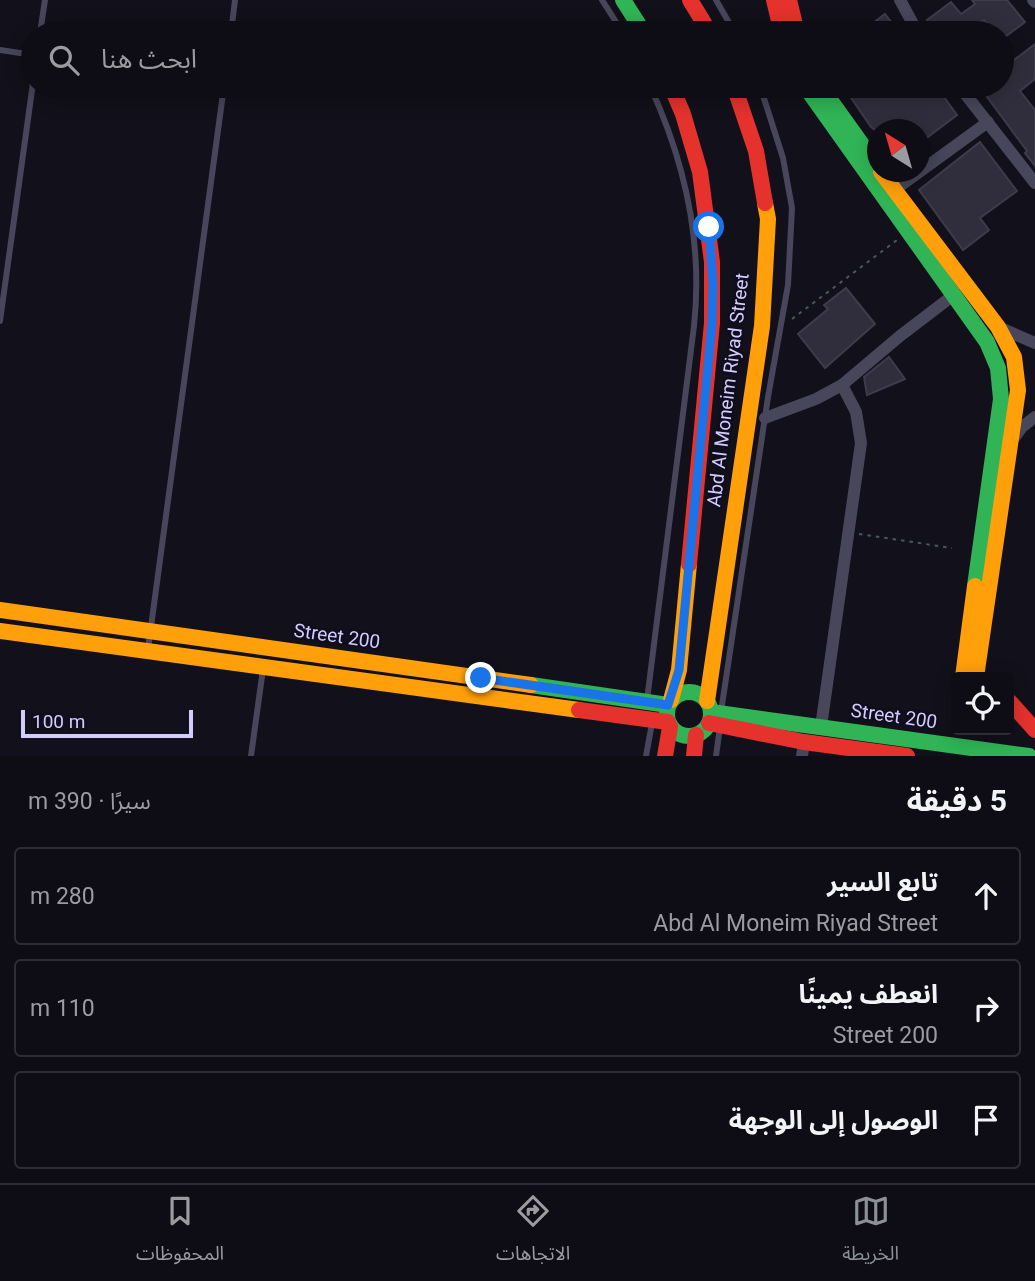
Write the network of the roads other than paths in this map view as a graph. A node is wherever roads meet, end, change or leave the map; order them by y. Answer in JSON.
{"nodes":[{"id":1,"x":45,"y":0,"type":"edge"},
{"id":2,"x":235,"y":0,"type":"edge"},
{"id":3,"x":602,"y":0,"type":"edge"},
{"id":4,"x":623,"y":0,"type":"edge"},
{"id":5,"x":690,"y":0,"type":"edge"},
{"id":6,"x":716,"y":0,"type":"edge"},
{"id":7,"x":774,"y":0,"type":"edge"},
{"id":8,"x":789,"y":0,"type":"edge"},
{"id":9,"x":900,"y":0,"type":"edge"},
{"id":10,"x":42,"y":21,"type":"edge"},
{"id":11,"x":232,"y":21,"type":"edge"},
{"id":12,"x":615,"y":21,"type":"edge"},
{"id":13,"x":636,"y":21,"type":"edge"},
{"id":14,"x":703,"y":21,"type":"edge"},
{"id":15,"x":728,"y":21,"type":"edge"},
{"id":16,"x":779,"y":21,"type":"edge"},
{"id":17,"x":794,"y":21,"type":"edge"},
{"id":18,"x":911,"y":21,"type":"edge"},
{"id":19,"x":0,"y":50,"type":"edge"},
{"id":20,"x":21,"y":53,"type":"edge"},
{"id":21,"x":31,"y":98,"type":"edge"},
{"id":22,"x":222,"y":98,"type":"edge"},
{"id":23,"x":655,"y":98,"type":"edge"},
{"id":24,"x":676,"y":98,"type":"edge"},
{"id":25,"x":738,"y":98,"type":"edge"},
{"id":26,"x":764,"y":98,"type":"edge"},
{"id":27,"x":814,"y":98,"type":"edge"},
{"id":28,"x":828,"y":98,"type":"edge"},
{"id":29,"x":969,"y":98,"type":"edge"},
{"id":30,"x":988,"y":122,"type":"junction"},
{"id":31,"x":867,"y":153,"type":"edge"},
{"id":32,"x":885,"y":182,"type":"edge"},
{"id":33,"x":1035,"y":183,"type":"edge"},
{"id":34,"x":889,"y":194,"type":"junction"},
{"id":35,"x":955,"y":294,"type":"junction"},
{"id":36,"x":0,"y":321,"type":"edge"},
{"id":37,"x":998,"y":327,"type":"junction"},
{"id":38,"x":1035,"y":343,"type":"edge"},
{"id":39,"x":842,"y":385,"type":"junction"},
{"id":40,"x":1035,"y":417,"type":"edge"},
{"id":41,"x":765,"y":418,"type":"junction"},
{"id":42,"x":1002,"y":444,"type":"junction"},
{"id":43,"x":0,"y":610,"type":"edge"},
{"id":44,"x":0,"y":631,"type":"edge"},
{"id":45,"x":150,"y":631,"type":"junction"},
{"id":46,"x":148,"y":651,"type":"junction"},
{"id":47,"x":978,"y":658,"type":"junction"},
{"id":48,"x":263,"y":667,"type":"junction"},
{"id":49,"x":964,"y":672,"type":"edge"},
{"id":50,"x":977,"y":672,"type":"edge"},
{"id":51,"x":988,"y":672,"type":"edge"},
{"id":52,"x":647,"y":701,"type":"junction"},
{"id":53,"x":670,"y":703,"type":"junction"},
{"id":54,"x":1014,"y":707,"type":"edge"},
{"id":55,"x":714,"y":715,"type":"junction"},
{"id":56,"x":663,"y":724,"type":"junction"},
{"id":57,"x":821,"y":727,"type":"junction"},
{"id":58,"x":1035,"y":730,"type":"edge"},
{"id":59,"x":696,"y":735,"type":"junction"},
{"id":60,"x":803,"y":749,"type":"edge"},
{"id":61,"x":959,"y":751,"type":"edge"},
{"id":62,"x":251,"y":756,"type":"edge"},
{"id":63,"x":646,"y":756,"type":"edge"},
{"id":64,"x":665,"y":756,"type":"edge"},
{"id":65,"x":694,"y":756,"type":"edge"},
{"id":66,"x":716,"y":756,"type":"edge"},
{"id":67,"x":907,"y":756,"type":"edge"},
{"id":68,"x":1030,"y":756,"type":"edge"}],
"edges":[{"from":1,"to":10,"type":"lane"},
{"from":2,"to":11,"type":"lane"},
{"from":3,"to":12,"type":"lane"},
{"from":4,"to":13,"type":"street"},
{"from":5,"to":14,"type":"street"},
{"from":6,"to":15,"type":"lane"},
{"from":7,"to":16,"type":"street"},
{"from":8,"to":17,"type":"street"},
{"from":9,"to":18,"type":"street"},
{"from":19,"to":20,"type":"lane"},
{"from":21,"to":36,"type":"lane"},
{"from":22,"to":45,"type":"lane"},
{"from":23,"to":52,"type":"lane"},
{"from":24,"to":53,"type":"street","name":"Abd Al Moneim Riyad Street"},
{"from":25,"to":55,"type":"street","name":"Abd Al Moneim Riyad Street"},
{"from":26,"to":41,"type":"lane"},
{"from":27,"to":34,"type":"street"},
{"from":28,"to":31,"type":"street"},
{"from":29,"to":30,"type":"street"},
{"from":30,"to":33,"type":"street"},
{"from":30,"to":34,"type":"street"},
{"from":32,"to":34,"type":"street"},
{"from":34,"to":35,"type":"street"},
{"from":34,"to":37,"type":"street"},
{"from":35,"to":39,"type":"street"},
{"from":35,"to":42,"type":"street"},
{"from":37,"to":38,"type":"street"},
{"from":37,"to":42,"type":"street"},
{"from":39,"to":41,"type":"street"},
{"from":39,"to":57,"type":"street"},
{"from":40,"to":42,"type":"street"},
{"from":41,"to":55,"type":"lane"},
{"from":42,"to":47,"type":"street"},
{"from":42,"to":49,"type":"street"},
{"from":43,"to":45,"type":"street","name":"Street 200"},
{"from":44,"to":46,"type":"street"},
{"from":45,"to":46,"type":"lane"},
{"from":45,"to":52,"type":"street","name":"Street 200"},
{"from":46,"to":48,"type":"street"},
{"from":47,"to":50,"type":"street"},
{"from":47,"to":51,"type":"street"},
{"from":48,"to":56,"type":"street"},
{"from":48,"to":62,"type":"lane"},
{"from":52,"to":53,"type":"street","name":"Street 200"},
{"from":53,"to":55,"type":"street"},
{"from":53,"to":56,"type":"street"},
{"from":54,"to":58,"type":"street"},
{"from":55,"to":57,"type":"street","name":"Street 200"},
{"from":55,"to":59,"type":"street"},
{"from":55,"to":60,"type":"street","name":"Street 200"},
{"from":55,"to":66,"type":"lane"},
{"from":56,"to":59,"type":"street"},
{"from":56,"to":63,"type":"lane"},
{"from":56,"to":64,"type":"street"},
{"from":57,"to":61,"type":"street","name":"Street 200"},
{"from":59,"to":65,"type":"street"},
{"from":60,"to":67,"type":"street","name":"Street 200"},
{"from":61,"to":68,"type":"street","name":"Street 200"}]}
